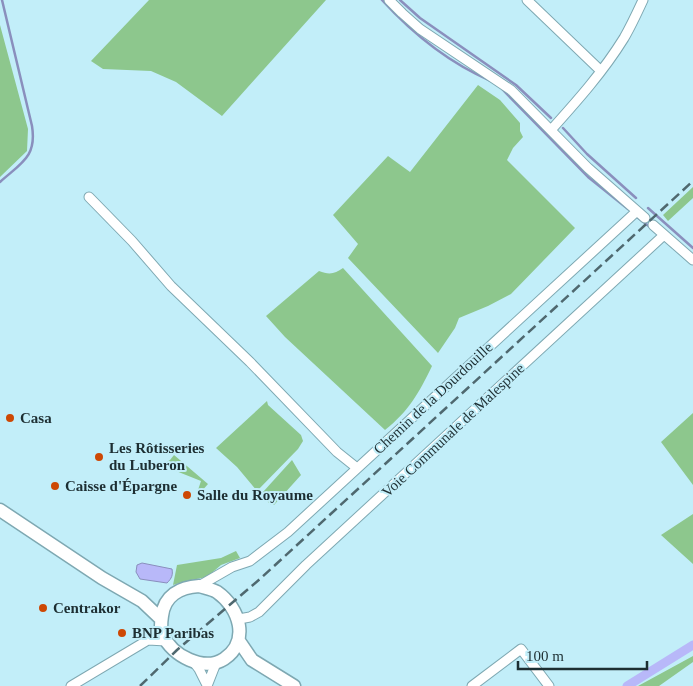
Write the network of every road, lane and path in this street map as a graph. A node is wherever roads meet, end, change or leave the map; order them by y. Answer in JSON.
{"nodes":[{"id":1,"x":389,"y":0,"type":"edge"},
{"id":2,"x":527,"y":0,"type":"edge"},
{"id":3,"x":643,"y":0,"type":"edge"},
{"id":4,"x":601,"y":71,"type":"junction"},
{"id":5,"x":551,"y":130,"type":"junction"},
{"id":6,"x":89,"y":197,"type":"dead end"},
{"id":7,"x":637,"y":211,"type":"junction"},
{"id":8,"x":645,"y":218,"type":"dead end"},
{"id":9,"x":653,"y":225,"type":"dead end"},
{"id":10,"x":664,"y":235,"type":"junction"},
{"id":11,"x":693,"y":260,"type":"edge"},
{"id":12,"x":357,"y":468,"type":"junction"},
{"id":13,"x":0,"y":510,"type":"edge"},
{"id":14,"x":221,"y":574,"type":"junction"},
{"id":15,"x":199,"y":586,"type":"junction"},
{"id":16,"x":218,"y":593,"type":"junction"},
{"id":17,"x":170,"y":596,"type":"junction"},
{"id":18,"x":142,"y":601,"type":"junction"},
{"id":19,"x":238,"y":619,"type":"junction"},
{"id":20,"x":163,"y":630,"type":"junction"},
{"id":21,"x":239,"y":641,"type":"junction"},
{"id":22,"x":252,"y":660,"type":"junction"},
{"id":23,"x":219,"y":661,"type":"junction"},
{"id":24,"x":193,"y":662,"type":"junction"},
{"id":25,"x":71,"y":686,"type":"edge"},
{"id":26,"x":207,"y":686,"type":"edge"},
{"id":27,"x":294,"y":686,"type":"edge"},
{"id":28,"x":472,"y":686,"type":"edge"},
{"id":29,"x":549,"y":686,"type":"edge"}],
"edges":[{"from":1,"to":5,"type":"street"},
{"from":2,"to":4,"type":"street"},
{"from":3,"to":4,"type":"street"},
{"from":4,"to":5,"type":"street"},
{"from":5,"to":7,"type":"street"},
{"from":6,"to":12,"type":"street"},
{"from":7,"to":8,"type":"street"},
{"from":7,"to":12,"type":"street","name":"Chemin de la Dourdouille"},
{"from":9,"to":10,"type":"street"},
{"from":10,"to":11,"type":"street"},
{"from":10,"to":19,"type":"street","name":"Voie Communale de Malespine"},
{"from":12,"to":14,"type":"street","name":"Chemin de la Dourdouille"},
{"from":13,"to":18,"type":"main road"},
{"from":14,"to":15,"type":"street","name":"Chemin de la Dourdouille"},
{"from":14,"to":16,"type":"street"},
{"from":15,"to":16,"type":"main road"},
{"from":15,"to":17,"type":"main road"},
{"from":16,"to":19,"type":"main road"},
{"from":17,"to":18,"type":"main road"},
{"from":17,"to":20,"type":"main road"},
{"from":18,"to":20,"type":"main road"},
{"from":19,"to":21,"type":"main road"},
{"from":20,"to":24,"type":"main road"},
{"from":20,"to":25,"type":"street"},
{"from":21,"to":22,"type":"main road"},
{"from":21,"to":23,"type":"main road"},
{"from":22,"to":23,"type":"main road"},
{"from":22,"to":27,"type":"main road"},
{"from":23,"to":24,"type":"main road"},
{"from":23,"to":26,"type":"street"},
{"from":24,"to":26,"type":"street"},
{"from":28,"to":29,"type":"street"}]}
